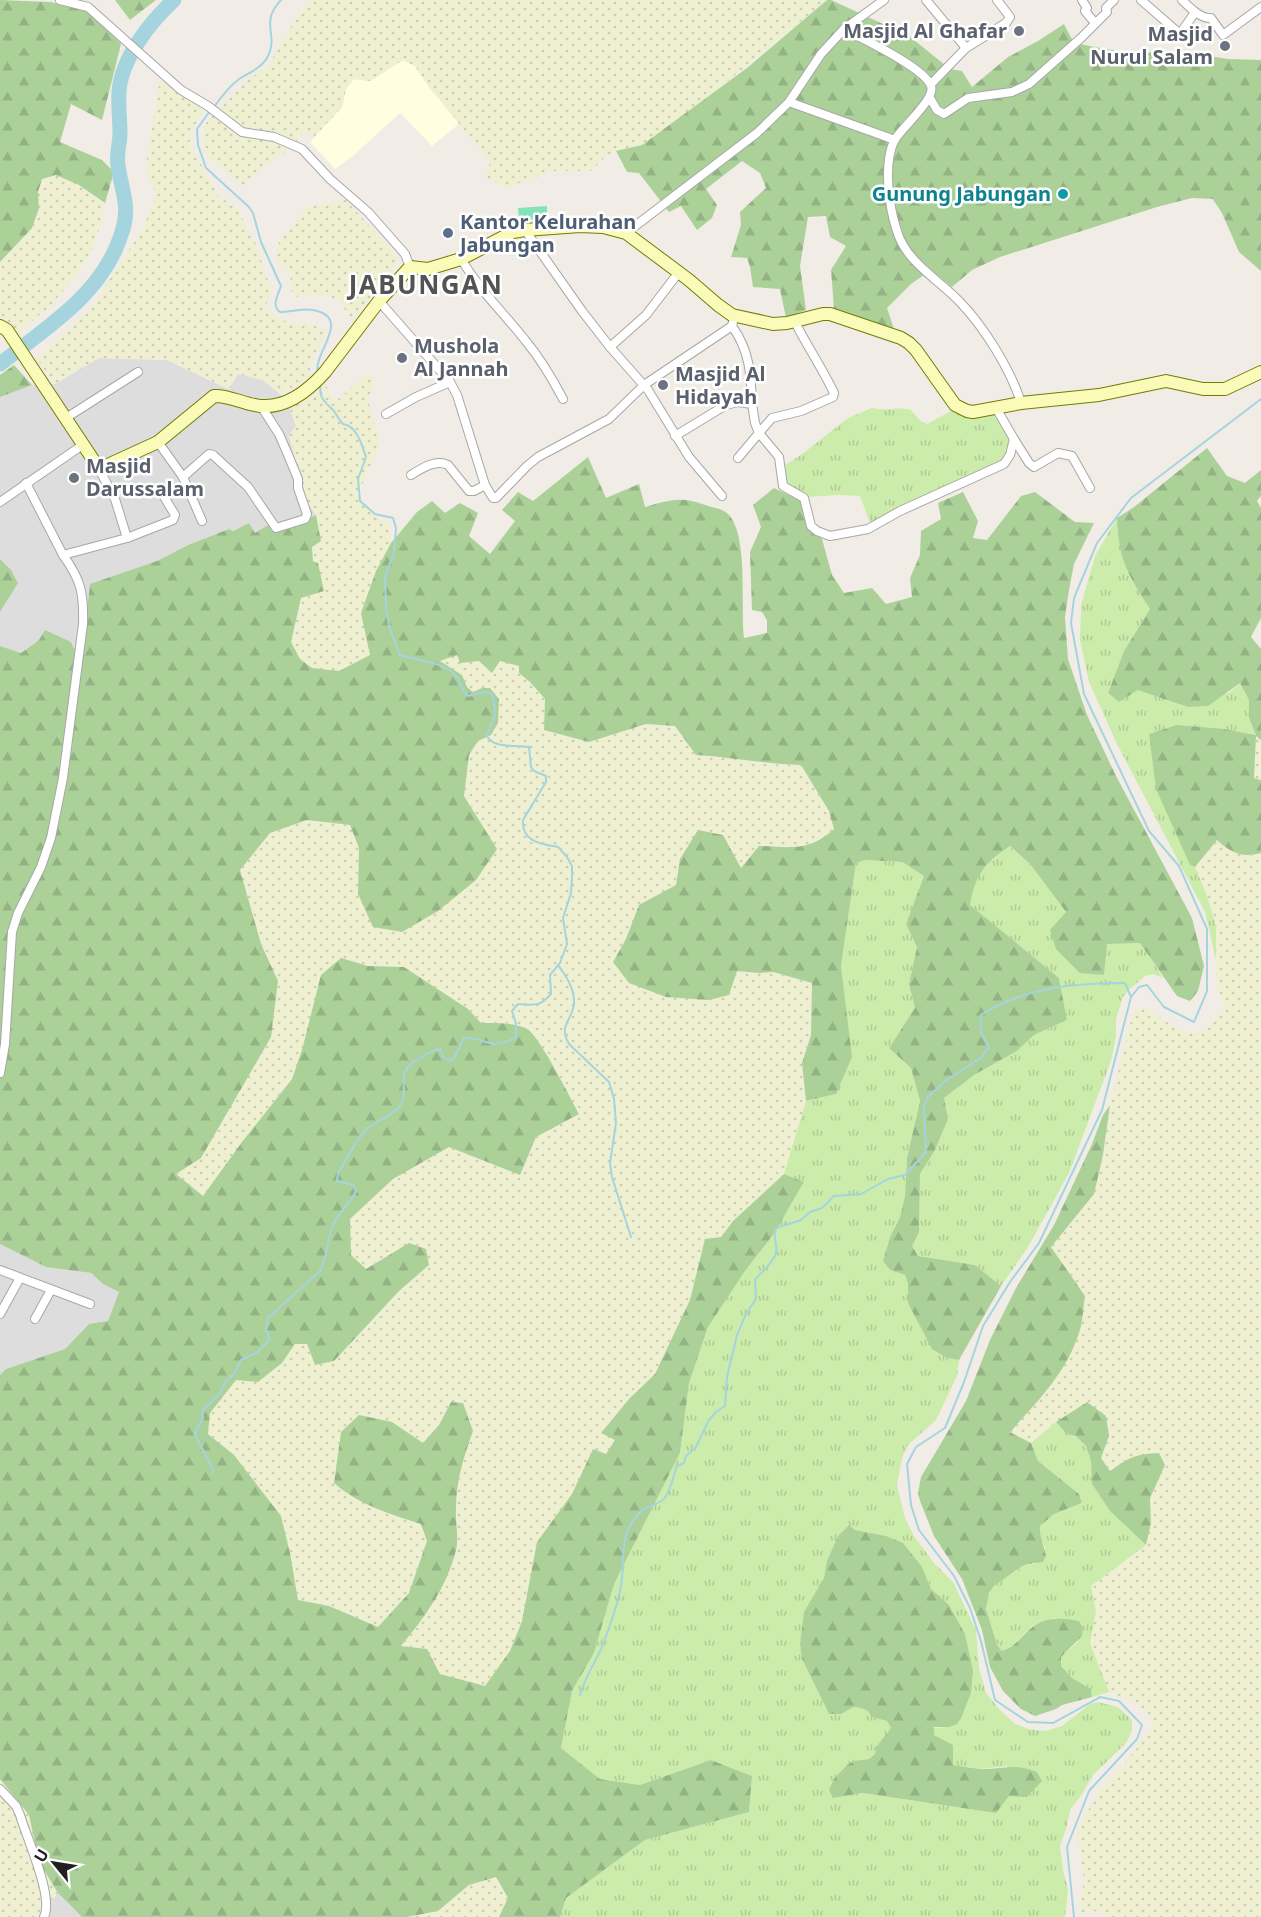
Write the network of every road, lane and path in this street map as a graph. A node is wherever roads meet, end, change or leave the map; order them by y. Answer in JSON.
{"nodes":[{"id":1,"x":60,"y":0,"type":"edge"},
{"id":2,"x":884,"y":0,"type":"edge"},
{"id":3,"x":926,"y":0,"type":"edge"},
{"id":4,"x":997,"y":0,"type":"edge"},
{"id":5,"x":1082,"y":0,"type":"edge"},
{"id":6,"x":1114,"y":0,"type":"edge"},
{"id":7,"x":1141,"y":0,"type":"edge"},
{"id":8,"x":1182,"y":0,"type":"edge"},
{"id":9,"x":88,"y":3,"type":"edge"},
{"id":10,"x":1261,"y":7,"type":"edge"},
{"id":11,"x":1195,"y":12,"type":"junction"},
{"id":12,"x":1095,"y":23,"type":"junction"},
{"id":13,"x":844,"y":29,"type":"junction"},
{"id":14,"x":966,"y":48,"type":"junction"},
{"id":15,"x":931,"y":84,"type":"junction"},
{"id":16,"x":930,"y":98,"type":"junction"},
{"id":17,"x":789,"y":102,"type":"junction"},
{"id":18,"x":895,"y":140,"type":"junction"},
{"id":19,"x":525,"y":230,"type":"junction"},
{"id":20,"x":626,"y":233,"type":"junction"},
{"id":21,"x":462,"y":259,"type":"junction"},
{"id":22,"x":410,"y":267,"type":"junction"},
{"id":23,"x":679,"y":272,"type":"junction"},
{"id":24,"x":379,"y":302,"type":"junction"},
{"id":25,"x":732,"y":320,"type":"junction"},
{"id":26,"x":795,"y":322,"type":"junction"},
{"id":27,"x":0,"y":326,"type":"edge"},
{"id":28,"x":610,"y":347,"type":"junction"},
{"id":29,"x":138,"y":372,"type":"dead end"},
{"id":30,"x":1261,"y":372,"type":"edge"},
{"id":31,"x":450,"y":382,"type":"junction"},
{"id":32,"x":644,"y":385,"type":"junction"},
{"id":33,"x":563,"y":399,"type":"dead end"},
{"id":34,"x":1021,"y":403,"type":"junction"},
{"id":35,"x":752,"y":404,"type":"junction"},
{"id":36,"x":261,"y":406,"type":"junction"},
{"id":37,"x":996,"y":408,"type":"junction"},
{"id":38,"x":386,"y":414,"type":"dead end"},
{"id":39,"x":66,"y":418,"type":"junction"},
{"id":40,"x":759,"y":434,"type":"junction"},
{"id":41,"x":675,"y":436,"type":"junction"},
{"id":42,"x":1014,"y":439,"type":"junction"},
{"id":43,"x":158,"y":442,"type":"junction"},
{"id":44,"x":84,"y":444,"type":"junction"},
{"id":45,"x":738,"y":458,"type":"dead end"},
{"id":46,"x":98,"y":467,"type":"junction"},
{"id":47,"x":411,"y":475,"type":"dead end"},
{"id":48,"x":183,"y":477,"type":"junction"},
{"id":49,"x":26,"y":483,"type":"junction"},
{"id":50,"x":485,"y":485,"type":"junction"},
{"id":51,"x":1090,"y":488,"type":"dead end"},
{"id":52,"x":163,"y":495,"type":"dead end"},
{"id":53,"x":722,"y":496,"type":"dead end"},
{"id":54,"x":0,"y":502,"type":"edge"},
{"id":55,"x":202,"y":521,"type":"dead end"},
{"id":56,"x":127,"y":538,"type":"junction"},
{"id":57,"x":63,"y":555,"type":"junction"},
{"id":58,"x":0,"y":1073,"type":"edge"},
{"id":59,"x":0,"y":1270,"type":"edge"},
{"id":60,"x":20,"y":1278,"type":"junction"},
{"id":61,"x":51,"y":1290,"type":"junction"},
{"id":62,"x":90,"y":1304,"type":"dead end"},
{"id":63,"x":0,"y":1314,"type":"edge"},
{"id":64,"x":35,"y":1319,"type":"dead end"},
{"id":65,"x":0,"y":1789,"type":"edge"},
{"id":66,"x":44,"y":1917,"type":"edge"}],
"edges":[{"from":1,"to":9,"type":"street"},
{"from":2,"to":13,"type":"street"},
{"from":3,"to":14,"type":"street"},
{"from":4,"to":14,"type":"street"},
{"from":5,"to":12,"type":"street"},
{"from":6,"to":12,"type":"street"},
{"from":7,"to":11,"type":"street"},
{"from":8,"to":11,"type":"street"},
{"from":9,"to":22,"type":"street"},
{"from":10,"to":11,"type":"street"},
{"from":12,"to":16,"type":"street"},
{"from":13,"to":15,"type":"street"},
{"from":13,"to":17,"type":"street"},
{"from":14,"to":15,"type":"street"},
{"from":15,"to":16,"type":"street"},
{"from":16,"to":18,"type":"street"},
{"from":17,"to":18,"type":"street"},
{"from":17,"to":20,"type":"street"},
{"from":18,"to":34,"type":"street"},
{"from":19,"to":20,"type":"street"},
{"from":19,"to":21,"type":"street"},
{"from":19,"to":28,"type":"street"},
{"from":20,"to":23,"type":"street"},
{"from":21,"to":22,"type":"street"},
{"from":21,"to":33,"type":"street"},
{"from":22,"to":24,"type":"street"},
{"from":23,"to":25,"type":"street"},
{"from":23,"to":28,"type":"street"},
{"from":24,"to":31,"type":"street"},
{"from":24,"to":36,"type":"street"},
{"from":25,"to":26,"type":"street"},
{"from":25,"to":32,"type":"street"},
{"from":25,"to":35,"type":"street"},
{"from":26,"to":37,"type":"street"},
{"from":26,"to":40,"type":"street"},
{"from":27,"to":39,"type":"street"},
{"from":28,"to":32,"type":"street"},
{"from":29,"to":39,"type":"street"},
{"from":30,"to":34,"type":"street"},
{"from":31,"to":38,"type":"street"},
{"from":31,"to":50,"type":"street"},
{"from":32,"to":41,"type":"street"},
{"from":32,"to":50,"type":"street"},
{"from":34,"to":37,"type":"street"},
{"from":35,"to":40,"type":"street"},
{"from":35,"to":41,"type":"street"},
{"from":36,"to":43,"type":"street"},
{"from":36,"to":48,"type":"street"},
{"from":37,"to":42,"type":"street"},
{"from":39,"to":44,"type":"street"},
{"from":40,"to":42,"type":"street"},
{"from":40,"to":45,"type":"street"},
{"from":41,"to":53,"type":"street"},
{"from":42,"to":51,"type":"street"},
{"from":43,"to":46,"type":"street"},
{"from":43,"to":48,"type":"street"},
{"from":44,"to":46,"type":"street"},
{"from":44,"to":49,"type":"street"},
{"from":46,"to":56,"type":"street"},
{"from":47,"to":50,"type":"street"},
{"from":48,"to":55,"type":"street"},
{"from":49,"to":54,"type":"street"},
{"from":49,"to":57,"type":"street"},
{"from":52,"to":56,"type":"street"},
{"from":56,"to":57,"type":"street"},
{"from":57,"to":58,"type":"street"},
{"from":59,"to":60,"type":"street"},
{"from":60,"to":61,"type":"street"},
{"from":60,"to":63,"type":"street"},
{"from":61,"to":62,"type":"street"},
{"from":61,"to":64,"type":"street"},
{"from":65,"to":66,"type":"street"}]}
